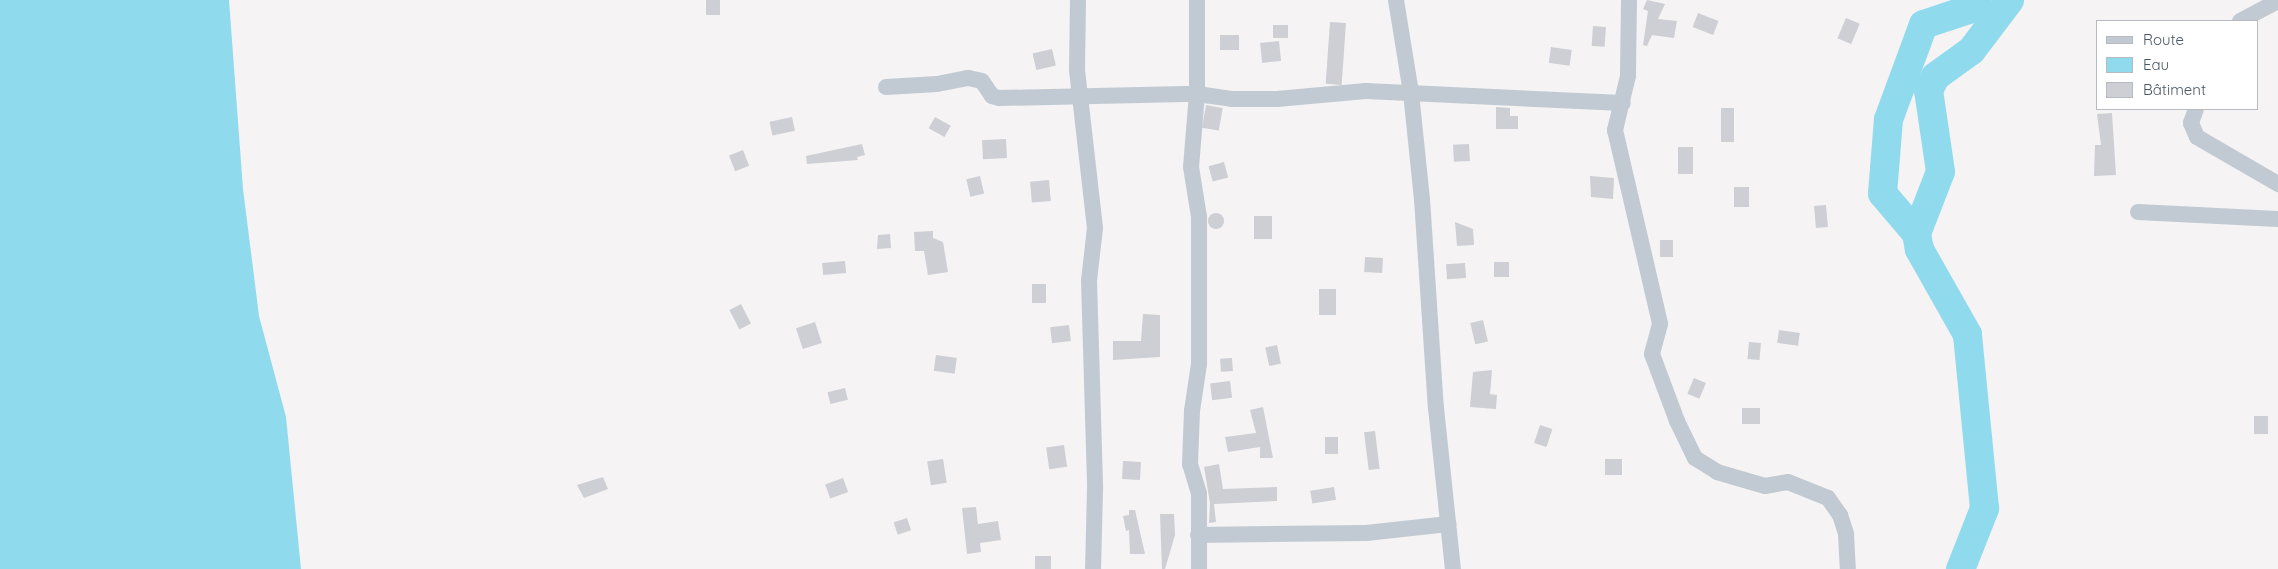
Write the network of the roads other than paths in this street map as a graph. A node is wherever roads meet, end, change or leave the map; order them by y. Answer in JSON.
{"nodes":[{"id":1,"x":1078,"y":0,"type":"edge"},
{"id":2,"x":1197,"y":0,"type":"edge"},
{"id":3,"x":1396,"y":0,"type":"edge"},
{"id":4,"x":1629,"y":0,"type":"edge"},
{"id":5,"x":2278,"y":1,"type":"edge"},
{"id":6,"x":2242,"y":20,"type":"edge"},
{"id":7,"x":886,"y":86,"type":"dead end"},
{"id":8,"x":1411,"y":93,"type":"junction"},
{"id":9,"x":1197,"y":94,"type":"junction"},
{"id":10,"x":1082,"y":97,"type":"junction"},
{"id":11,"x":1623,"y":103,"type":"junction"},
{"id":12,"x":2196,"y":110,"type":"edge"},
{"id":13,"x":2278,"y":184,"type":"edge"},
{"id":14,"x":2138,"y":212,"type":"dead end"},
{"id":15,"x":2278,"y":219,"type":"edge"},
{"id":16,"x":1449,"y":524,"type":"junction"},
{"id":17,"x":1198,"y":535,"type":"junction"},
{"id":18,"x":1093,"y":569,"type":"edge"},
{"id":19,"x":1199,"y":569,"type":"edge"},
{"id":20,"x":1453,"y":569,"type":"edge"},
{"id":21,"x":1848,"y":569,"type":"edge"}],
"edges":[{"from":1,"to":10,"type":"street"},
{"from":2,"to":9,"type":"street"},
{"from":3,"to":8,"type":"street"},
{"from":4,"to":11,"type":"street"},
{"from":5,"to":6,"type":"street"},
{"from":7,"to":10,"type":"street"},
{"from":8,"to":9,"type":"street"},
{"from":8,"to":11,"type":"street"},
{"from":8,"to":16,"type":"street"},
{"from":9,"to":10,"type":"street"},
{"from":9,"to":17,"type":"street"},
{"from":10,"to":18,"type":"street"},
{"from":11,"to":21,"type":"street"},
{"from":12,"to":13,"type":"street"},
{"from":14,"to":15,"type":"street"},
{"from":16,"to":17,"type":"street"},
{"from":16,"to":20,"type":"street"},
{"from":17,"to":19,"type":"street"}]}
